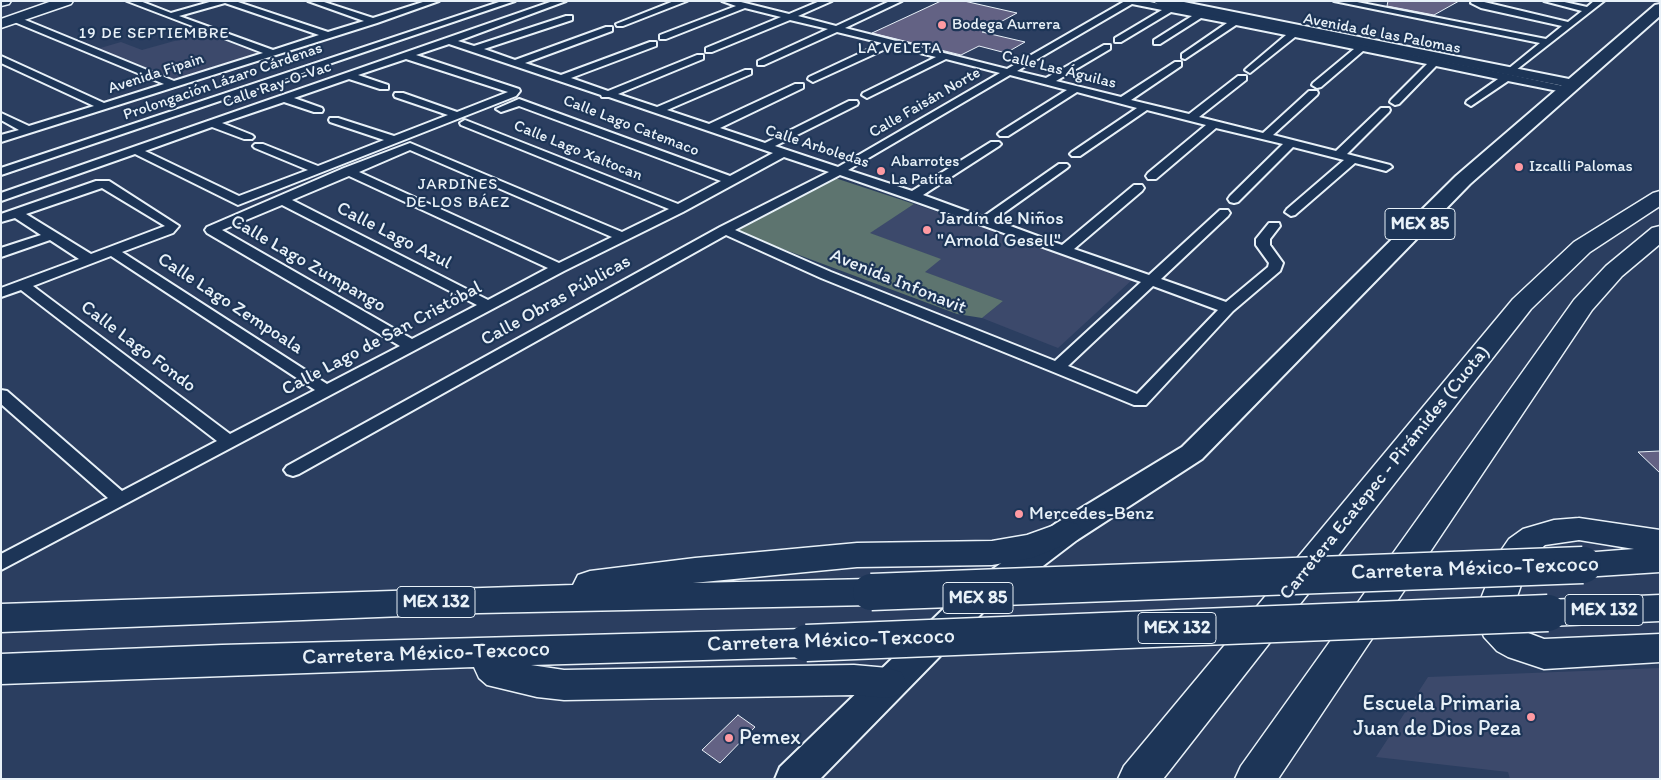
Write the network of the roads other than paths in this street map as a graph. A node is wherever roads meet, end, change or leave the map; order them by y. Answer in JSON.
{"nodes":[{"id":1,"x":66,"y":1,"type":"edge"},
{"id":2,"x":131,"y":1,"type":"edge"},
{"id":3,"x":225,"y":1,"type":"edge"},
{"id":4,"x":312,"y":1,"type":"edge"},
{"id":5,"x":405,"y":1,"type":"edge"},
{"id":6,"x":511,"y":1,"type":"edge"},
{"id":7,"x":562,"y":1,"type":"edge"},
{"id":8,"x":683,"y":1,"type":"edge"},
{"id":9,"x":726,"y":1,"type":"edge"},
{"id":10,"x":828,"y":1,"type":"edge"},
{"id":11,"x":898,"y":1,"type":"edge"},
{"id":12,"x":1131,"y":1,"type":"edge"},
{"id":13,"x":1338,"y":1,"type":"edge"},
{"id":14,"x":1476,"y":1,"type":"edge"},
{"id":15,"x":1548,"y":1,"type":"edge"},
{"id":16,"x":1600,"y":1,"type":"edge"},
{"id":17,"x":746,"y":4,"type":"edge"},
{"id":18,"x":1164,"y":5,"type":"edge"},
{"id":19,"x":1377,"y":5,"type":"edge"},
{"id":20,"x":420,"y":6,"type":"junction"},
{"id":21,"x":439,"y":8,"type":"edge"},
{"id":22,"x":1660,"y":8,"type":"edge"},
{"id":23,"x":1588,"y":10,"type":"junction"},
{"id":24,"x":172,"y":15,"type":"junction"},
{"id":25,"x":1198,"y":15,"type":"junction"},
{"id":26,"x":462,"y":17,"type":"junction"},
{"id":27,"x":789,"y":17,"type":"junction"},
{"id":28,"x":569,"y":18,"type":"dead end"},
{"id":29,"x":374,"y":21,"type":"junction"},
{"id":30,"x":8,"y":22,"type":"edge"},
{"id":31,"x":1234,"y":22,"type":"junction"},
{"id":32,"x":620,"y":24,"type":"dead end"},
{"id":33,"x":1569,"y":25,"type":"junction"},
{"id":34,"x":490,"y":26,"type":"junction"},
{"id":35,"x":835,"y":29,"type":"junction"},
{"id":36,"x":609,"y":30,"type":"dead end"},
{"id":37,"x":1293,"y":34,"type":"junction"},
{"id":38,"x":328,"y":35,"type":"junction"},
{"id":39,"x":663,"y":37,"type":"dead end"},
{"id":40,"x":1118,"y":40,"type":"dead end"},
{"id":41,"x":450,"y":41,"type":"junction"},
{"id":42,"x":1157,"y":42,"type":"dead end"},
{"id":43,"x":1548,"y":42,"type":"junction"},
{"id":44,"x":890,"y":43,"type":"junction"},
{"id":45,"x":653,"y":44,"type":"dead end"},
{"id":46,"x":1107,"y":47,"type":"dead end"},
{"id":47,"x":1361,"y":48,"type":"junction"},
{"id":48,"x":475,"y":49,"type":"junction"},
{"id":49,"x":709,"y":50,"type":"dead end"},
{"id":50,"x":273,"y":53,"type":"junction"},
{"id":51,"x":408,"y":56,"type":"junction"},
{"id":52,"x":945,"y":56,"type":"junction"},
{"id":53,"x":700,"y":57,"type":"dead end"},
{"id":54,"x":1,"y":59,"type":"edge"},
{"id":55,"x":515,"y":63,"type":"junction"},
{"id":56,"x":761,"y":63,"type":"dead end"},
{"id":57,"x":1434,"y":63,"type":"junction"},
{"id":58,"x":748,"y":72,"type":"dead end"},
{"id":59,"x":1008,"y":72,"type":"junction"},
{"id":60,"x":1509,"y":74,"type":"junction"},
{"id":61,"x":350,"y":76,"type":"junction"},
{"id":62,"x":559,"y":79,"type":"junction"},
{"id":63,"x":813,"y":79,"type":"dead end"},
{"id":64,"x":1047,"y":82,"type":"junction"},
{"id":65,"x":173,"y":84,"type":"junction"},
{"id":66,"x":799,"y":86,"type":"dead end"},
{"id":67,"x":384,"y":87,"type":"dead end"},
{"id":68,"x":1571,"y":87,"type":"junction"},
{"id":69,"x":1074,"y":89,"type":"junction"},
{"id":70,"x":399,"y":95,"type":"dead end"},
{"id":71,"x":606,"y":95,"type":"junction"},
{"id":72,"x":867,"y":95,"type":"dead end"},
{"id":73,"x":284,"y":98,"type":"junction"},
{"id":74,"x":1122,"y":101,"type":"junction"},
{"id":75,"x":1395,"y":102,"type":"dead end"},
{"id":76,"x":853,"y":103,"type":"dead end"},
{"id":77,"x":1471,"y":103,"type":"dead end"},
{"id":78,"x":103,"y":106,"type":"junction"},
{"id":79,"x":1145,"y":107,"type":"junction"},
{"id":80,"x":318,"y":110,"type":"dead end"},
{"id":81,"x":1385,"y":110,"type":"dead end"},
{"id":82,"x":656,"y":111,"type":"junction"},
{"id":83,"x":1,"y":116,"type":"edge"},
{"id":84,"x":1191,"y":118,"type":"junction"},
{"id":85,"x":461,"y":119,"type":"junction"},
{"id":86,"x":334,"y":120,"type":"dead end"},
{"id":87,"x":212,"y":123,"type":"junction"},
{"id":88,"x":1214,"y":124,"type":"junction"},
{"id":89,"x":710,"y":128,"type":"junction"},
{"id":90,"x":28,"y":130,"type":"junction"},
{"id":91,"x":1004,"y":134,"type":"dead end"},
{"id":92,"x":248,"y":137,"type":"dead end"},
{"id":93,"x":1265,"y":137,"type":"junction"},
{"id":94,"x":1,"y":139,"type":"edge"},
{"id":95,"x":394,"y":140,"type":"junction"},
{"id":96,"x":994,"y":144,"type":"dead end"},
{"id":97,"x":1291,"y":144,"type":"junction"},
{"id":98,"x":259,"y":146,"type":"dead end"},
{"id":99,"x":765,"y":147,"type":"junction"},
{"id":100,"x":135,"y":150,"type":"junction"},
{"id":101,"x":782,"y":153,"type":"junction"},
{"id":102,"x":1076,"y":154,"type":"dead end"},
{"id":103,"x":1338,"y":156,"type":"junction"},
{"id":104,"x":1352,"y":159,"type":"junction"},
{"id":105,"x":1064,"y":166,"type":"dead end"},
{"id":106,"x":1386,"y":167,"type":"dead end"},
{"id":107,"x":319,"y":170,"type":"junction"},
{"id":108,"x":348,"y":171,"type":"junction"},
{"id":109,"x":839,"y":171,"type":"junction"},
{"id":110,"x":1,"y":172,"type":"edge"},
{"id":111,"x":1152,"y":176,"type":"dead end"},
{"id":112,"x":731,"y":181,"type":"junction"},
{"id":113,"x":1138,"y":188,"type":"dead end"},
{"id":114,"x":913,"y":196,"type":"junction"},
{"id":115,"x":1,"y":197,"type":"edge"},
{"id":116,"x":1660,"y":197,"type":"edge"},
{"id":117,"x":1234,"y":199,"type":"dead end"},
{"id":118,"x":282,"y":200,"type":"junction"},
{"id":119,"x":679,"y":209,"type":"junction"},
{"id":120,"x":1291,"y":212,"type":"dead end"},
{"id":121,"x":16,"y":213,"type":"junction"},
{"id":122,"x":1224,"y":213,"type":"dead end"},
{"id":123,"x":1,"y":218,"type":"edge"},
{"id":124,"x":985,"y":221,"type":"junction"},
{"id":125,"x":1274,"y":226,"type":"dead end"},
{"id":126,"x":725,"y":230,"type":"junction"},
{"id":127,"x":1660,"y":233,"type":"edge"},
{"id":128,"x":53,"y":235,"type":"junction"},
{"id":129,"x":620,"y":236,"type":"junction"},
{"id":130,"x":1064,"y":250,"type":"junction"},
{"id":131,"x":112,"y":251,"type":"junction"},
{"id":132,"x":1,"y":253,"type":"edge"},
{"id":133,"x":89,"y":259,"type":"junction"},
{"id":134,"x":559,"y":268,"type":"junction"},
{"id":135,"x":1147,"y":283,"type":"junction"},
{"id":136,"x":23,"y":285,"type":"junction"},
{"id":137,"x":1,"y":293,"type":"edge"},
{"id":138,"x":488,"y":306,"type":"junction"},
{"id":139,"x":1228,"y":308,"type":"junction"},
{"id":140,"x":412,"y":346,"type":"junction"},
{"id":141,"x":1057,"y":368,"type":"junction"},
{"id":142,"x":327,"y":391,"type":"junction"},
{"id":143,"x":1,"y":395,"type":"edge"},
{"id":144,"x":230,"y":442,"type":"junction"},
{"id":145,"x":293,"y":470,"type":"dead end"},
{"id":146,"x":120,"y":499,"type":"junction"},
{"id":147,"x":1066,"y":532,"type":"junction"},
{"id":148,"x":1660,"y":542,"type":"edge"},
{"id":149,"x":1660,"y":560,"type":"edge"},
{"id":150,"x":1,"y":563,"type":"edge"},
{"id":151,"x":508,"y":600,"type":"junction"},
{"id":152,"x":1660,"y":608,"type":"edge"},
{"id":153,"x":1,"y":618,"type":"edge"},
{"id":154,"x":1660,"y":648,"type":"edge"},
{"id":155,"x":488,"y":652,"type":"junction"},
{"id":156,"x":1,"y":669,"type":"edge"},
{"id":157,"x":888,"y":684,"type":"junction"},
{"id":158,"x":794,"y":779,"type":"edge"},
{"id":159,"x":1138,"y":779,"type":"edge"},
{"id":160,"x":1256,"y":779,"type":"edge"}],
"edges":[{"from":1,"to":30,"type":"highway"},
{"from":2,"to":24,"type":"street"},
{"from":3,"to":24,"type":"street"},
{"from":3,"to":38,"type":"street"},
{"from":4,"to":29,"type":"street"},
{"from":5,"to":20,"type":"street"},
{"from":6,"to":26,"type":"street","name":"Prolongación Lázaro Cárdenas"},
{"from":7,"to":34,"type":"street","name":"Calle Ray-O-Vac"},
{"from":8,"to":32,"type":"street"},
{"from":9,"to":17,"type":"street","name":"Calle Las Águilas"},
{"from":10,"to":27,"type":"street"},
{"from":11,"to":35,"type":"street"},
{"from":12,"to":18,"type":"street","name":"Avenida de las Palomas"},
{"from":12,"to":59,"type":"street","name":"Calle Faisán Norte"},
{"from":13,"to":19,"type":"street"},
{"from":14,"to":33,"type":"street"},
{"from":15,"to":23,"type":"street"},
{"from":16,"to":23,"type":"street"},
{"from":17,"to":27,"type":"street","name":"Calle Las Águilas"},
{"from":17,"to":39,"type":"street"},
{"from":18,"to":25,"type":"street","name":"Avenida de las Palomas"},
{"from":18,"to":40,"type":"street"},
{"from":18,"to":60,"type":"main road","name":"Avenida de las Palomas"},
{"from":19,"to":43,"type":"street"},
{"from":20,"to":21,"type":"street","name":"Avenida Fipain"},
{"from":20,"to":29,"type":"street","name":"Avenida Fipain"},
{"from":21,"to":26,"type":"street"},
{"from":22,"to":68,"type":"main road","number":"MEX 85"},
{"from":23,"to":33,"type":"street"},
{"from":24,"to":50,"type":"street"},
{"from":25,"to":31,"type":"street","name":"Avenida de las Palomas"},
{"from":25,"to":42,"type":"street"},
{"from":26,"to":34,"type":"street"},
{"from":26,"to":110,"type":"street","name":"Prolongación Lázaro Cárdenas"},
{"from":27,"to":35,"type":"street","name":"Calle Las Águilas"},
{"from":27,"to":49,"type":"street"},
{"from":28,"to":48,"type":"street"},
{"from":29,"to":38,"type":"street","name":"Avenida Fipain"},
{"from":30,"to":65,"type":"street"},
{"from":31,"to":37,"type":"street","name":"Avenida de las Palomas"},
{"from":31,"to":74,"type":"street"},
{"from":33,"to":43,"type":"street"},
{"from":34,"to":41,"type":"street","name":"Calle Ray-O-Vac"},
{"from":35,"to":44,"type":"street","name":"Calle Las Águilas"},
{"from":35,"to":56,"type":"street"},
{"from":36,"to":55,"type":"street"},
{"from":37,"to":47,"type":"street","name":"Avenida de las Palomas"},
{"from":37,"to":84,"type":"street"},
{"from":38,"to":50,"type":"street","name":"Avenida Fipain"},
{"from":41,"to":48,"type":"street","name":"Calle Arboledas"},
{"from":41,"to":51,"type":"street","name":"Calle Ray-O-Vac"},
{"from":43,"to":60,"type":"street"},
{"from":44,"to":52,"type":"street","name":"Calle Las Águilas"},
{"from":44,"to":63,"type":"street"},
{"from":45,"to":62,"type":"street"},
{"from":46,"to":64,"type":"street"},
{"from":47,"to":57,"type":"street","name":"Avenida de las Palomas"},
{"from":47,"to":93,"type":"street"},
{"from":48,"to":55,"type":"street","name":"Calle Arboledas"},
{"from":50,"to":65,"type":"street","name":"Avenida Fipain"},
{"from":51,"to":61,"type":"street","name":"Calle Ray-O-Vac"},
{"from":51,"to":85,"type":"street"},
{"from":52,"to":59,"type":"street","name":"Calle Las Águilas"},
{"from":52,"to":72,"type":"street"},
{"from":53,"to":71,"type":"street"},
{"from":54,"to":78,"type":"street"},
{"from":55,"to":62,"type":"street","name":"Calle Arboledas"},
{"from":57,"to":60,"type":"street","name":"Avenida de las Palomas"},
{"from":57,"to":75,"type":"street"},
{"from":58,"to":82,"type":"street"},
{"from":59,"to":64,"type":"street","name":"Calle Las Águilas"},
{"from":59,"to":109,"type":"street","name":"Calle Faisán Norte"},
{"from":60,"to":68,"type":"main road","name":"Avenida de las Palomas"},
{"from":60,"to":77,"type":"street"},
{"from":61,"to":67,"type":"street"},
{"from":61,"to":73,"type":"street","name":"Calle Ray-O-Vac"},
{"from":62,"to":71,"type":"street","name":"Calle Arboledas"},
{"from":64,"to":69,"type":"street","name":"Calle Las Águilas"},
{"from":65,"to":78,"type":"street","name":"Avenida Fipain"},
{"from":66,"to":89,"type":"street"},
{"from":68,"to":147,"type":"main road","number":"MEX 85"},
{"from":69,"to":74,"type":"street","name":"Calle Las Águilas"},
{"from":69,"to":91,"type":"street"},
{"from":70,"to":85,"type":"street","name":"Calle Lago Xaltocan"},
{"from":71,"to":82,"type":"street","name":"Calle Arboledas"},
{"from":73,"to":80,"type":"street"},
{"from":73,"to":87,"type":"street","name":"Calle Ray-O-Vac"},
{"from":74,"to":79,"type":"street","name":"Calle Las Águilas"},
{"from":76,"to":99,"type":"street"},
{"from":78,"to":90,"type":"street","name":"Avenida Fipain"},
{"from":79,"to":84,"type":"street","name":"Calle Las Águilas"},
{"from":79,"to":102,"type":"street"},
{"from":81,"to":103,"type":"street"},
{"from":82,"to":89,"type":"street","name":"Calle Arboledas"},
{"from":83,"to":90,"type":"street"},
{"from":84,"to":88,"type":"street","name":"Calle Las Águilas"},
{"from":85,"to":95,"type":"street"},
{"from":85,"to":112,"type":"street","name":"Calle Lago Catemaco"},
{"from":85,"to":119,"type":"street","name":"Calle Lago Xaltocan"},
{"from":86,"to":95,"type":"street"},
{"from":87,"to":92,"type":"street"},
{"from":87,"to":100,"type":"street","name":"Calle Ray-O-Vac"},
{"from":88,"to":93,"type":"street","name":"Calle Las Águilas"},
{"from":88,"to":111,"type":"street"},
{"from":89,"to":99,"type":"street","name":"Calle Arboledas"},
{"from":90,"to":94,"type":"street","name":"Avenida Fipain"},
{"from":93,"to":97,"type":"street","name":"Calle Las Águilas"},
{"from":95,"to":107,"type":"street"},
{"from":96,"to":114,"type":"street"},
{"from":97,"to":103,"type":"street","name":"Calle Las Águilas"},
{"from":97,"to":117,"type":"street"},
{"from":98,"to":107,"type":"street"},
{"from":99,"to":101,"type":"street","name":"Calle Arboledas"},
{"from":100,"to":107,"type":"street"},
{"from":100,"to":115,"type":"street","name":"Calle Ray-O-Vac"},
{"from":101,"to":109,"type":"street","name":"Calle Arboledas"},
{"from":101,"to":112,"type":"street","name":"Calle Lago de San Cristóbal"},
{"from":103,"to":104,"type":"street","name":"Calle Las Águilas"},
{"from":104,"to":106,"type":"street","name":"Calle Las Águilas"},
{"from":104,"to":120,"type":"street"},
{"from":105,"to":124,"type":"street"},
{"from":108,"to":118,"type":"street"},
{"from":108,"to":129,"type":"street"},
{"from":108,"to":134,"type":"street"},
{"from":109,"to":114,"type":"street","name":"Calle Arboledas"},
{"from":109,"to":126,"type":"street","name":"Calle Obras Públicas"},
{"from":112,"to":119,"type":"street","name":"Calle Lago de San Cristóbal"},
{"from":113,"to":130,"type":"street"},
{"from":114,"to":124,"type":"street","name":"Calle Arboledas"},
{"from":116,"to":159,"type":"highway","name":"Carretera Ecatepec - Pirámides (Cuota)"},
{"from":118,"to":138,"type":"street","name":"Calle Lago Azul"},
{"from":118,"to":140,"type":"street","name":"Calle Lago Zumpango"},
{"from":119,"to":129,"type":"street","name":"Calle Lago de San Cristóbal"},
{"from":121,"to":123,"type":"street"},
{"from":121,"to":128,"type":"street"},
{"from":121,"to":131,"type":"street"},
{"from":122,"to":135,"type":"street"},
{"from":124,"to":130,"type":"street","name":"Calle Arboledas"},
{"from":125,"to":139,"type":"street"},
{"from":126,"to":141,"type":"street","name":"Avenida Infonavit"},
{"from":126,"to":145,"type":"street","name":"Calle Obras Públicas"},
{"from":127,"to":160,"type":"highway"},
{"from":128,"to":132,"type":"street"},
{"from":128,"to":133,"type":"street"},
{"from":129,"to":134,"type":"street","name":"Calle Lago de San Cristóbal"},
{"from":130,"to":135,"type":"street","name":"Calle Arboledas"},
{"from":131,"to":133,"type":"street"},
{"from":131,"to":142,"type":"street","name":"Calle Lago Zempoala"},
{"from":133,"to":136,"type":"street"},
{"from":134,"to":138,"type":"street","name":"Calle Lago de San Cristóbal"},
{"from":135,"to":139,"type":"street","name":"Calle Arboledas"},
{"from":135,"to":141,"type":"street"},
{"from":136,"to":137,"type":"street"},
{"from":136,"to":144,"type":"street","name":"Calle Lago Fondo"},
{"from":138,"to":140,"type":"street","name":"Calle Lago de San Cristóbal"},
{"from":139,"to":141,"type":"street","name":"Avenida Infonavit"},
{"from":140,"to":142,"type":"street","name":"Calle Lago de San Cristóbal"},
{"from":142,"to":144,"type":"street","name":"Calle Lago de San Cristóbal"},
{"from":143,"to":146,"type":"street"},
{"from":144,"to":146,"type":"street","name":"Calle Lago de San Cristóbal"},
{"from":146,"to":150,"type":"street","name":"Calle Lago de San Cristóbal"},
{"from":147,"to":151,"type":"highway"},
{"from":147,"to":157,"type":"main road","number":"MEX 85"},
{"from":148,"to":154,"type":"highway"},
{"from":149,"to":151,"type":"highway","name":"Carretera México-Texcoco","number":"MEX 132","bridge":true},
{"from":151,"to":153,"type":"highway","name":"Carretera México-Texcoco","number":"MEX 132"},
{"from":152,"to":155,"type":"highway","name":"Carretera México-Texcoco","number":"MEX 132","bridge":true},
{"from":155,"to":156,"type":"highway","name":"Carretera México-Texcoco","number":"MEX 132"},
{"from":155,"to":157,"type":"highway"},
{"from":157,"to":158,"type":"main road","number":"MEX 85"}]}
